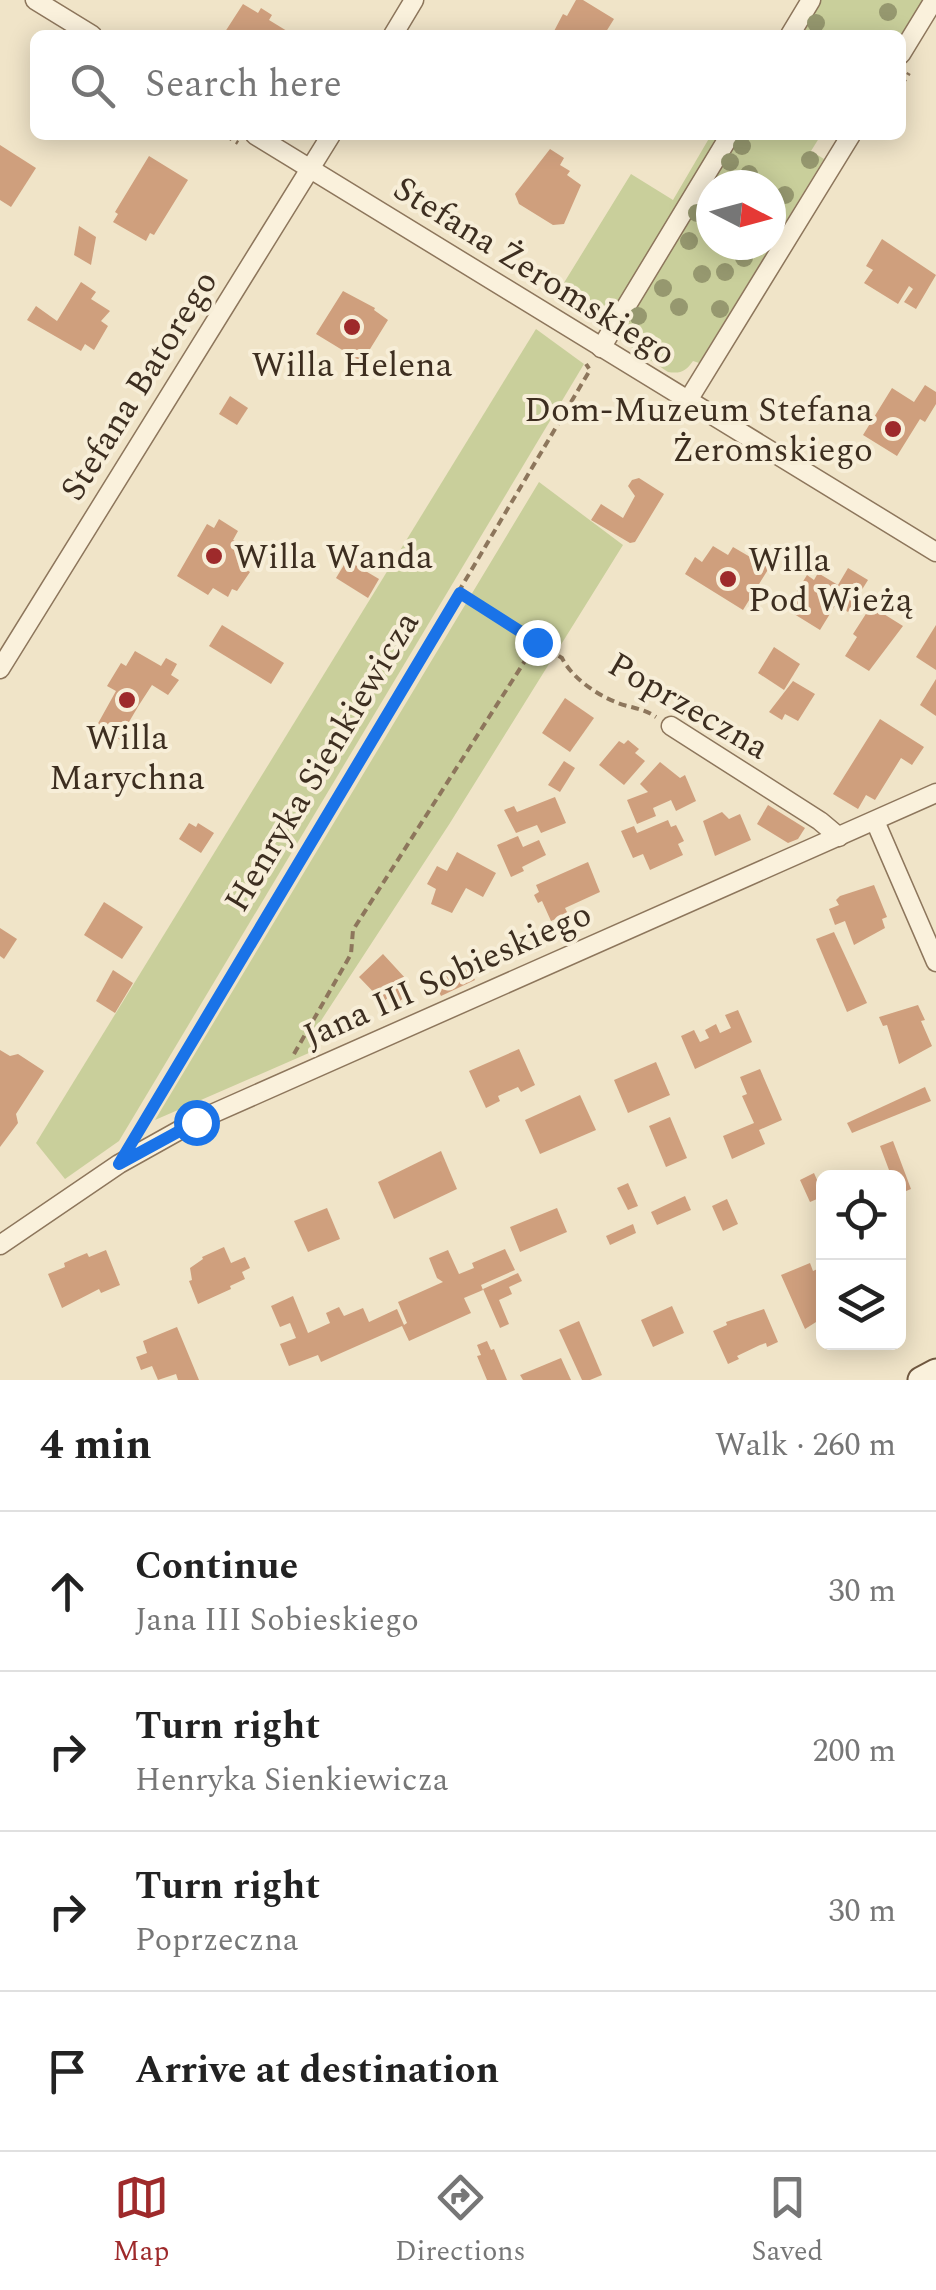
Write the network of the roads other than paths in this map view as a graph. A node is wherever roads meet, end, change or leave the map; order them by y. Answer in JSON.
{"nodes":[{"id":1,"x":34,"y":0,"type":"edge"},
{"id":2,"x":414,"y":0,"type":"edge"},
{"id":3,"x":811,"y":0,"type":"edge"},
{"id":4,"x":934,"y":0,"type":"edge"},
{"id":5,"x":84,"y":30,"type":"edge"},
{"id":6,"x":395,"y":30,"type":"edge"},
{"id":7,"x":793,"y":30,"type":"edge"},
{"id":8,"x":906,"y":46,"type":"edge"},
{"id":9,"x":263,"y":140,"type":"edge"},
{"id":10,"x":328,"y":140,"type":"edge"},
{"id":11,"x":727,"y":140,"type":"edge"},
{"id":12,"x":848,"y":140,"type":"edge"},
{"id":13,"x":311,"y":169,"type":"junction"},
{"id":14,"x":601,"y":348,"type":"junction"},
{"id":15,"x":688,"y":402,"type":"junction"},
{"id":16,"x":936,"y":552,"type":"edge"},
{"id":17,"x":0,"y":669,"type":"edge"},
{"id":18,"x":671,"y":726,"type":"road end"},
{"id":19,"x":936,"y":794,"type":"edge"},
{"id":20,"x":875,"y":821,"type":"junction"},
{"id":21,"x":838,"y":838,"type":"junction"},
{"id":22,"x":936,"y":962,"type":"edge"},
{"id":23,"x":0,"y":1244,"type":"edge"},
{"id":24,"x":936,"y":1372,"type":"edge"},
{"id":25,"x":920,"y":1380,"type":"edge"}],
"edges":[{"from":1,"to":5,"type":"street"},
{"from":2,"to":6,"type":"street"},
{"from":3,"to":7,"type":"street"},
{"from":4,"to":8,"type":"street"},
{"from":9,"to":13,"type":"street","name":"Stefana Żeromskiego"},
{"from":10,"to":13,"type":"street","name":"Stefana Batorego"},
{"from":11,"to":14,"type":"street"},
{"from":12,"to":15,"type":"street"},
{"from":13,"to":14,"type":"street","name":"Stefana Żeromskiego"},
{"from":13,"to":17,"type":"street","name":"Stefana Batorego"},
{"from":14,"to":15,"type":"street","name":"Stefana Żeromskiego"},
{"from":15,"to":16,"type":"street","name":"Stefana Żeromskiego"},
{"from":18,"to":21,"type":"street","name":"Poprzeczna"},
{"from":19,"to":20,"type":"street","name":"Jana III Sobieskiego"},
{"from":20,"to":21,"type":"street","name":"Jana III Sobieskiego"},
{"from":20,"to":22,"type":"street"},
{"from":21,"to":23,"type":"street","name":"Jana III Sobieskiego"},
{"from":24,"to":25,"type":"main road"}]}
